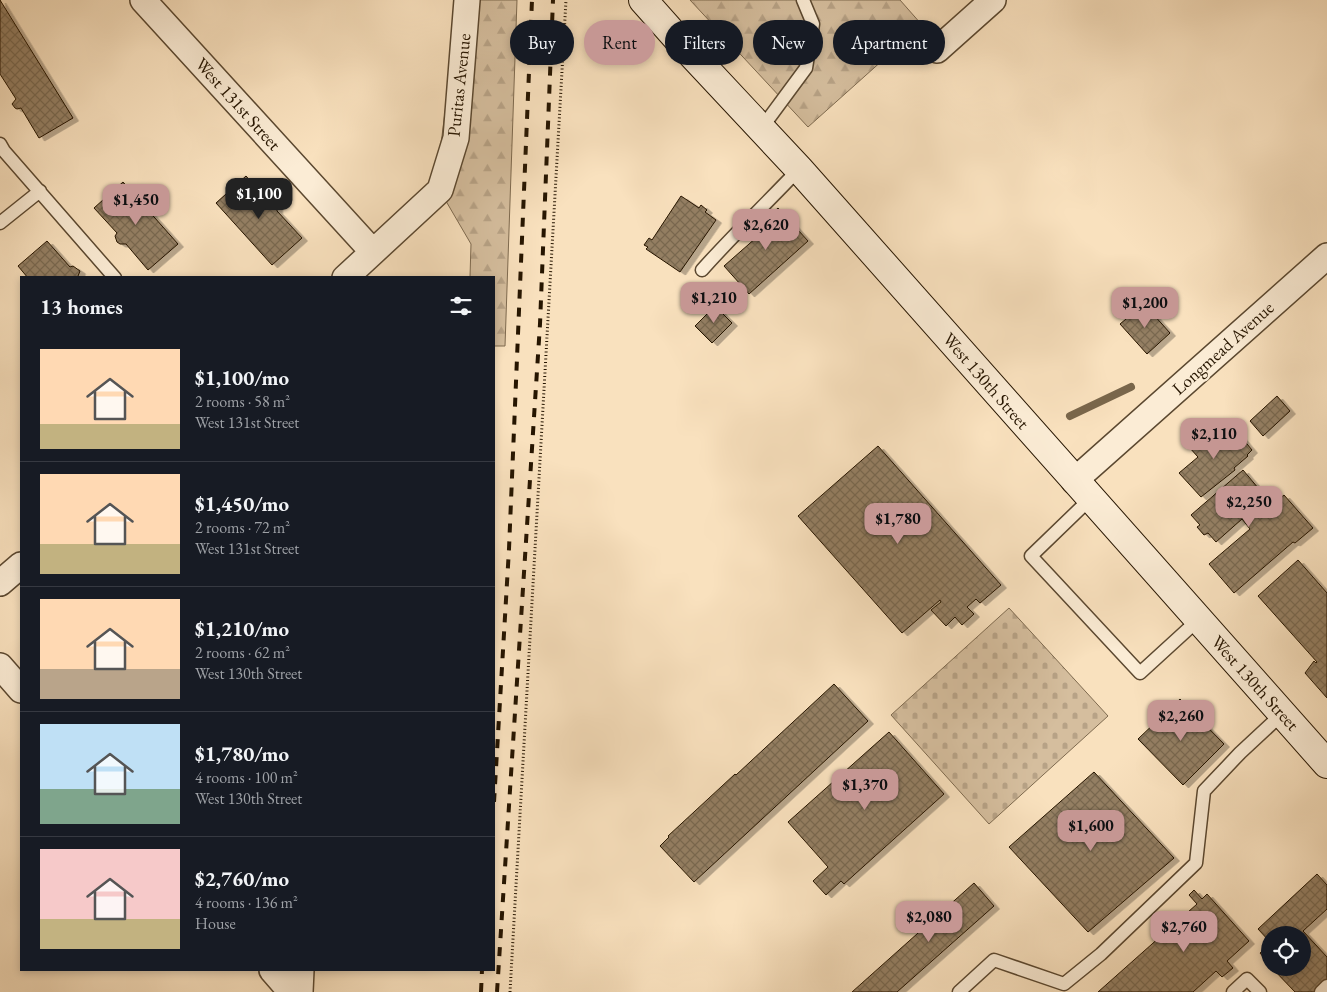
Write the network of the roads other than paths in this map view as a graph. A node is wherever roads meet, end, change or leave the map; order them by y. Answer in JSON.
{"nodes":[{"id":1,"x":143,"y":0,"type":"edge"},
{"id":2,"x":467,"y":0,"type":"edge"},
{"id":3,"x":643,"y":0,"type":"edge"},
{"id":4,"x":803,"y":0,"type":"edge"},
{"id":5,"x":993,"y":0,"type":"edge"},
{"id":6,"x":945,"y":43,"type":"edge"},
{"id":7,"x":761,"y":129,"type":"junction"},
{"id":8,"x":0,"y":144,"type":"edge"},
{"id":9,"x":799,"y":169,"type":"junction"},
{"id":10,"x":40,"y":191,"type":"junction"},
{"id":11,"x":0,"y":224,"type":"edge"},
{"id":12,"x":373,"y":252,"type":"junction"},
{"id":13,"x":1327,"y":256,"type":"edge"},
{"id":14,"x":702,"y":270,"type":"dead end"},
{"id":15,"x":113,"y":276,"type":"edge"},
{"id":16,"x":347,"y":276,"type":"edge"},
{"id":17,"x":1082,"y":490,"type":"junction"},
{"id":18,"x":20,"y":566,"type":"edge"},
{"id":19,"x":0,"y":583,"type":"edge"},
{"id":20,"x":1198,"y":620,"type":"junction"},
{"id":21,"x":0,"y":666,"type":"edge"},
{"id":22,"x":20,"y":689,"type":"edge"},
{"id":23,"x":1282,"y":714,"type":"junction"},
{"id":24,"x":1325,"y":756,"type":"edge"},
{"id":25,"x":273,"y":971,"type":"edge"},
{"id":26,"x":301,"y":971,"type":"edge"},
{"id":27,"x":1327,"y":986,"type":"edge"},
{"id":28,"x":291,"y":992,"type":"edge"},
{"id":29,"x":300,"y":992,"type":"edge"},
{"id":30,"x":959,"y":992,"type":"edge"},
{"id":31,"x":1233,"y":992,"type":"edge"},
{"id":32,"x":1260,"y":992,"type":"edge"},
{"id":33,"x":1321,"y":992,"type":"edge"}],
"edges":[{"from":1,"to":12,"type":"street","name":"West 131st Street"},
{"from":2,"to":12,"type":"street","name":"Puritas Avenue"},
{"from":3,"to":7,"type":"main road","name":"West 130th Street"},
{"from":4,"to":7,"type":"lane"},
{"from":5,"to":6,"type":"street"},
{"from":7,"to":9,"type":"main road","name":"West 130th Street"},
{"from":8,"to":10,"type":"lane"},
{"from":9,"to":14,"type":"lane"},
{"from":9,"to":17,"type":"main road","name":"West 130th Street"},
{"from":10,"to":11,"type":"lane"},
{"from":10,"to":15,"type":"lane"},
{"from":12,"to":16,"type":"street","name":"Puritas Avenue"},
{"from":13,"to":17,"type":"street","name":"Longmead Avenue"},
{"from":17,"to":20,"type":"main road","name":"West 130th Street"},
{"from":17,"to":20,"type":"lane"},
{"from":18,"to":19,"type":"street"},
{"from":20,"to":23,"type":"main road","name":"West 130th Street"},
{"from":21,"to":22,"type":"street"},
{"from":23,"to":24,"type":"main road","name":"West 130th Street"},
{"from":23,"to":30,"type":"lane"},
{"from":25,"to":28,"type":"street"},
{"from":26,"to":29,"type":"street"},
{"from":27,"to":33,"type":"lane"},
{"from":31,"to":32,"type":"lane"}]}
